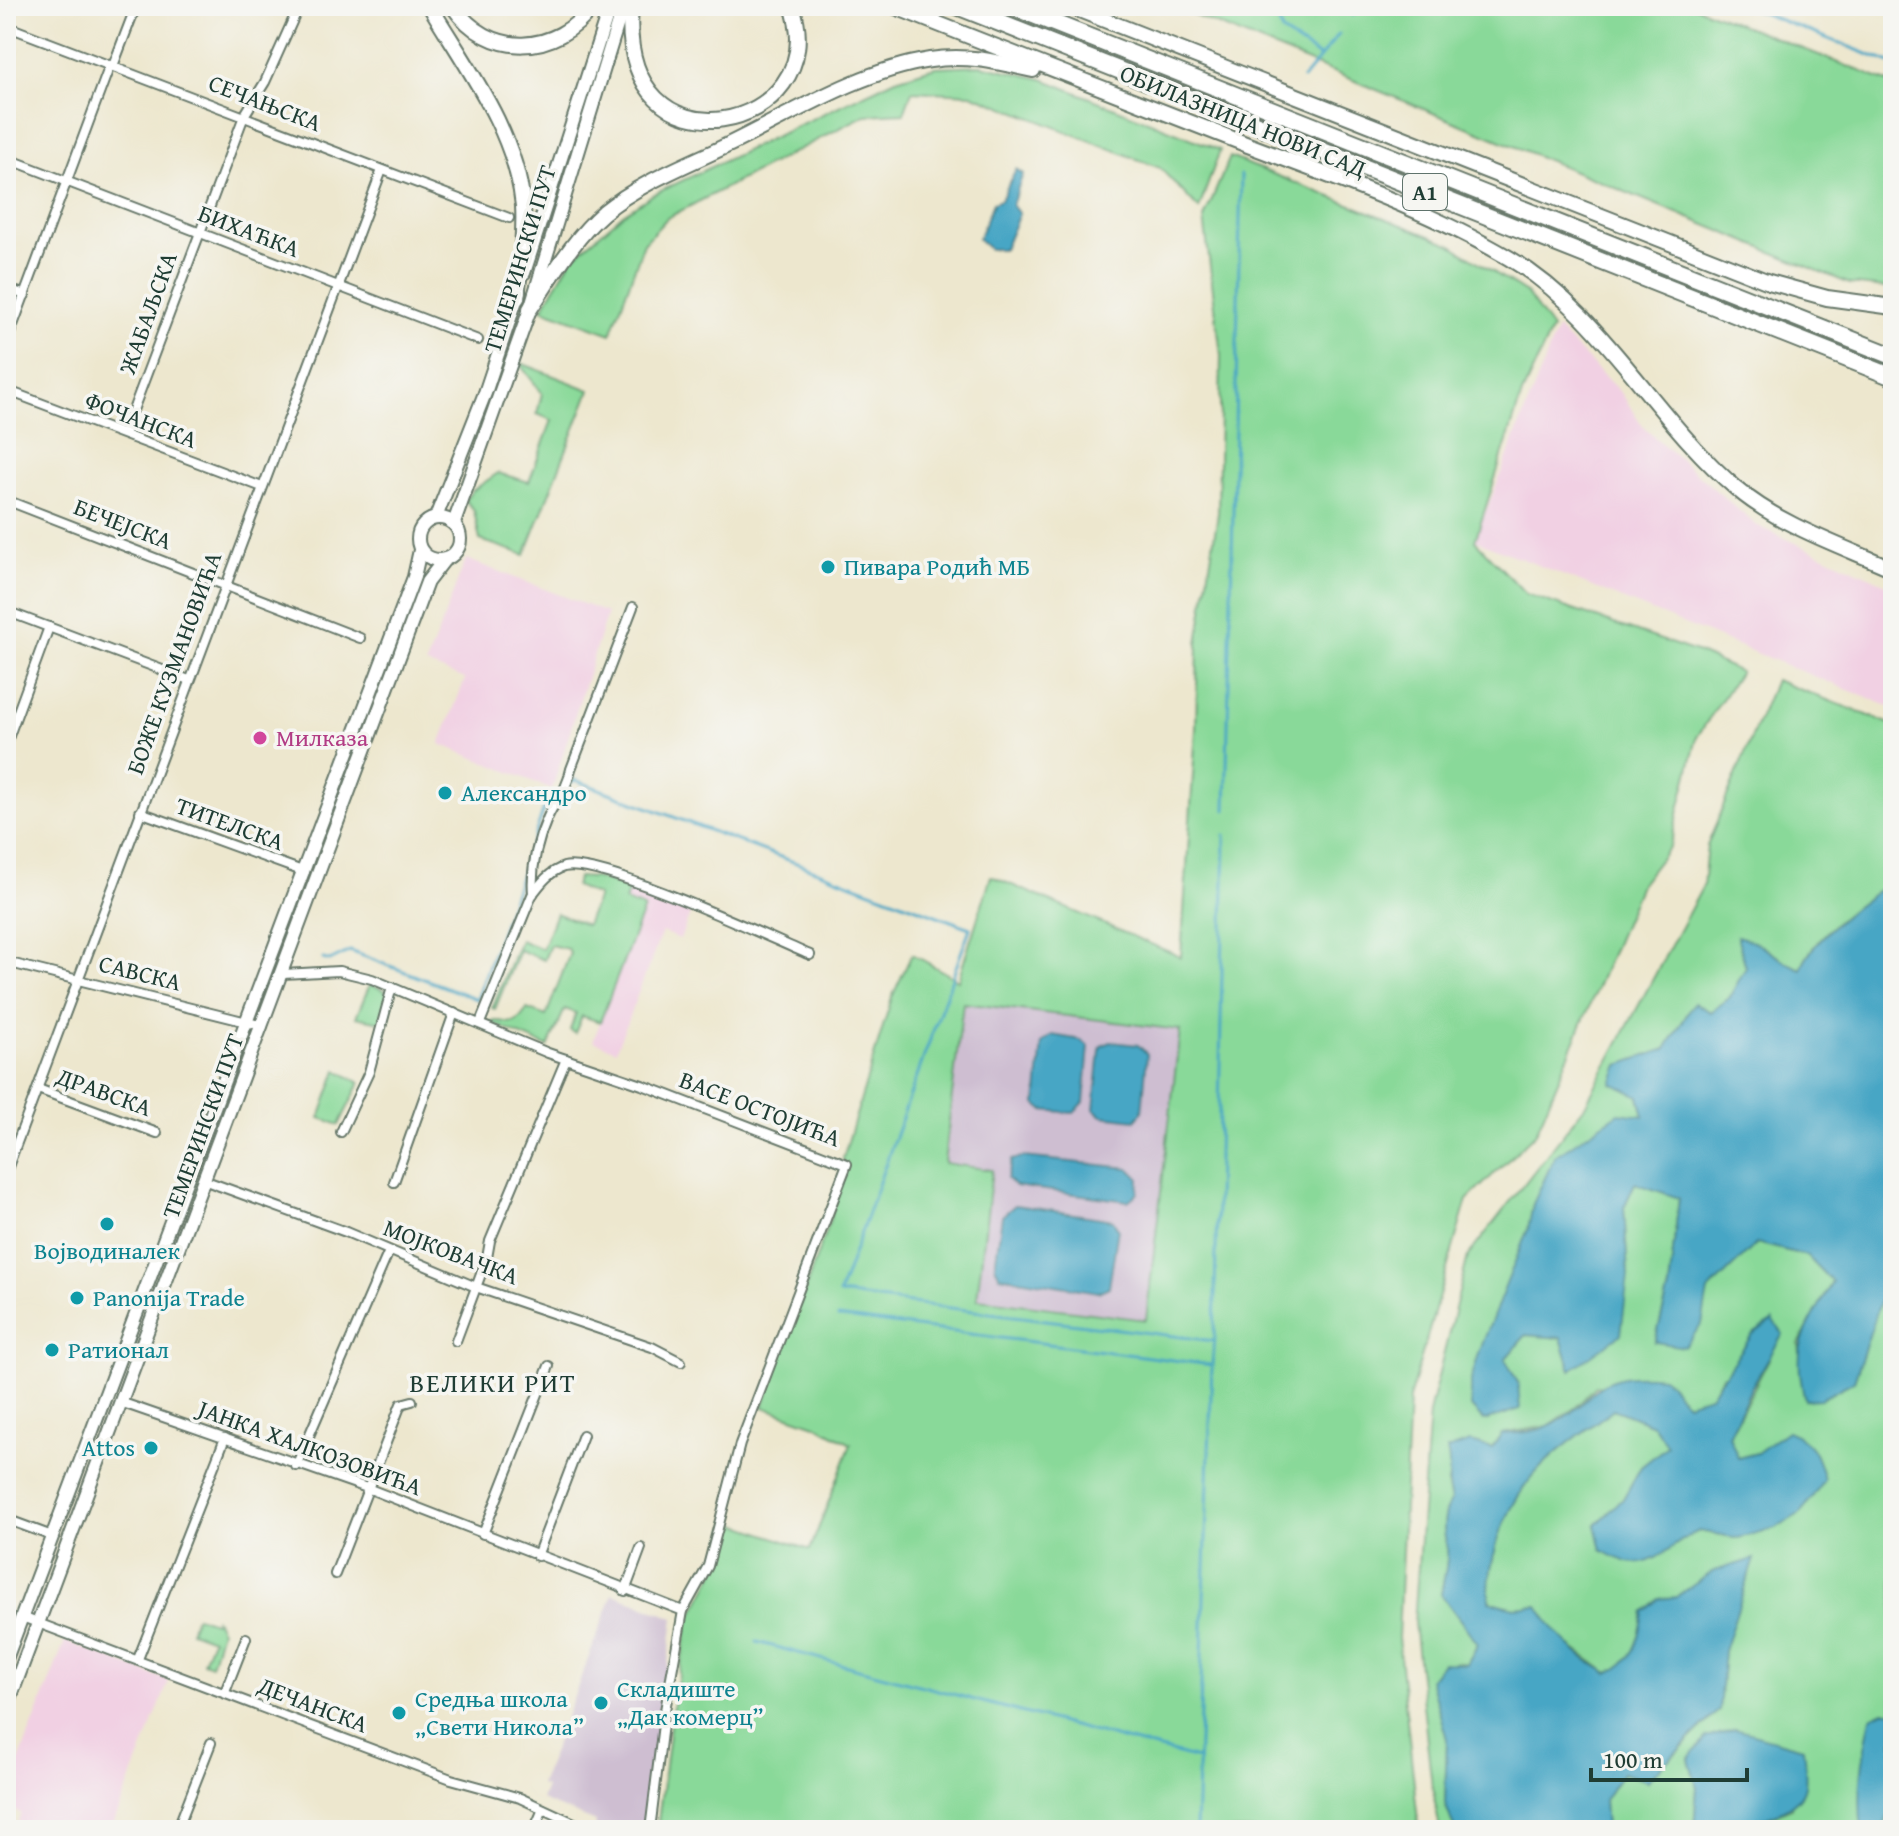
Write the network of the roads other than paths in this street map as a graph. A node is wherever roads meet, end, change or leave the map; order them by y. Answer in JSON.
{"nodes":[{"id":1,"x":136,"y":6,"type":"edge"},
{"id":2,"x":295,"y":6,"type":"edge"},
{"id":3,"x":430,"y":6,"type":"edge"},
{"id":4,"x":453,"y":6,"type":"edge"},
{"id":5,"x":593,"y":6,"type":"edge"},
{"id":6,"x":610,"y":6,"type":"edge"},
{"id":7,"x":623,"y":6,"type":"edge"},
{"id":8,"x":631,"y":6,"type":"edge"},
{"id":9,"x":792,"y":6,"type":"edge"},
{"id":10,"x":893,"y":6,"type":"edge"},
{"id":11,"x":957,"y":6,"type":"edge"},
{"id":12,"x":1011,"y":6,"type":"edge"},
{"id":13,"x":1069,"y":6,"type":"edge"},
{"id":14,"x":1090,"y":6,"type":"edge"},
{"id":15,"x":6,"y":26,"type":"edge"},
{"id":16,"x":1124,"y":28,"type":"junction"},
{"id":17,"x":112,"y":66,"type":"junction"},
{"id":18,"x":1077,"y":79,"type":"junction"},
{"id":19,"x":244,"y":116,"type":"junction"},
{"id":20,"x":6,"y":158,"type":"edge"},
{"id":21,"x":382,"y":170,"type":"junction"},
{"id":22,"x":67,"y":181,"type":"junction"},
{"id":23,"x":509,"y":218,"type":"dead end"},
{"id":24,"x":199,"y":233,"type":"junction"},
{"id":25,"x":6,"y":288,"type":"edge"},
{"id":26,"x":338,"y":288,"type":"junction"},
{"id":27,"x":25,"y":295,"type":"junction"},
{"id":28,"x":517,"y":298,"type":"junction"},
{"id":29,"x":1893,"y":307,"type":"edge"},
{"id":30,"x":530,"y":309,"type":"junction"},
{"id":31,"x":478,"y":340,"type":"dead end"},
{"id":32,"x":6,"y":344,"type":"edge"},
{"id":33,"x":1893,"y":356,"type":"edge"},
{"id":34,"x":1893,"y":377,"type":"edge"},
{"id":35,"x":6,"y":390,"type":"edge"},
{"id":36,"x":124,"y":434,"type":"junction"},
{"id":37,"x":262,"y":487,"type":"junction"},
{"id":38,"x":6,"y":500,"type":"edge"},
{"id":39,"x":436,"y":517,"type":"junction"},
{"id":40,"x":454,"y":523,"type":"junction"},
{"id":41,"x":420,"y":550,"type":"junction"},
{"id":42,"x":444,"y":560,"type":"junction"},
{"id":43,"x":1893,"y":569,"type":"edge"},
{"id":44,"x":224,"y":585,"type":"junction"},
{"id":45,"x":633,"y":607,"type":"dead end"},
{"id":46,"x":6,"y":611,"type":"edge"},
{"id":47,"x":49,"y":627,"type":"junction"},
{"id":48,"x":360,"y":638,"type":"dead end"},
{"id":49,"x":189,"y":680,"type":"junction"},
{"id":50,"x":6,"y":744,"type":"edge"},
{"id":51,"x":140,"y":812,"type":"junction"},
{"id":52,"x":305,"y":872,"type":"junction"},
{"id":53,"x":533,"y":894,"type":"junction"},
{"id":54,"x":810,"y":955,"type":"dead end"},
{"id":55,"x":6,"y":962,"type":"edge"},
{"id":56,"x":283,"y":974,"type":"junction"},
{"id":57,"x":78,"y":979,"type":"junction"},
{"id":58,"x":392,"y":987,"type":"junction"},
{"id":59,"x":454,"y":1013,"type":"junction"},
{"id":60,"x":248,"y":1021,"type":"junction"},
{"id":61,"x":480,"y":1023,"type":"junction"},
{"id":62,"x":263,"y":1026,"type":"junction"},
{"id":63,"x":566,"y":1059,"type":"junction"},
{"id":64,"x":38,"y":1089,"type":"junction"},
{"id":65,"x":341,"y":1132,"type":"dead end"},
{"id":66,"x":157,"y":1133,"type":"dead end"},
{"id":67,"x":6,"y":1172,"type":"edge"},
{"id":68,"x":206,"y":1181,"type":"junction"},
{"id":69,"x":394,"y":1182,"type":"dead end"},
{"id":70,"x":389,"y":1251,"type":"junction"},
{"id":71,"x":476,"y":1287,"type":"junction"},
{"id":72,"x":456,"y":1341,"type":"dead end"},
{"id":73,"x":681,"y":1362,"type":"dead end"},
{"id":74,"x":549,"y":1366,"type":"dead end"},
{"id":75,"x":412,"y":1401,"type":"dead end"},
{"id":76,"x":123,"y":1403,"type":"junction"},
{"id":77,"x":583,"y":1435,"type":"dead end"},
{"id":78,"x":225,"y":1438,"type":"junction"},
{"id":79,"x":296,"y":1466,"type":"junction"},
{"id":80,"x":367,"y":1488,"type":"junction"},
{"id":81,"x":6,"y":1519,"type":"edge"},
{"id":82,"x":483,"y":1534,"type":"junction"},
{"id":83,"x":52,"y":1536,"type":"junction"},
{"id":84,"x":641,"y":1548,"type":"dead end"},
{"id":85,"x":537,"y":1556,"type":"junction"},
{"id":86,"x":335,"y":1574,"type":"dead end"},
{"id":87,"x":625,"y":1591,"type":"junction"},
{"id":88,"x":683,"y":1611,"type":"junction"},
{"id":89,"x":22,"y":1617,"type":"junction"},
{"id":90,"x":39,"y":1624,"type":"junction"},
{"id":91,"x":246,"y":1638,"type":"dead end"},
{"id":92,"x":6,"y":1659,"type":"edge"},
{"id":93,"x":138,"y":1659,"type":"junction"},
{"id":94,"x":225,"y":1692,"type":"junction"},
{"id":95,"x":6,"y":1709,"type":"edge"},
{"id":96,"x":211,"y":1743,"type":"dead end"},
{"id":97,"x":543,"y":1809,"type":"junction"},
{"id":98,"x":177,"y":1830,"type":"edge"},
{"id":99,"x":534,"y":1830,"type":"edge"},
{"id":100,"x":589,"y":1830,"type":"edge"},
{"id":101,"x":650,"y":1830,"type":"edge"}],
"edges":[{"from":1,"to":17,"type":"street"},
{"from":2,"to":19,"type":"street","name":"ЖАБАЉСКА"},
{"from":3,"to":28,"type":"main road"},
{"from":4,"to":5,"type":"main road"},
{"from":6,"to":28,"type":"main road","name":"ТЕМЕРИНСКИ ПУТ"},
{"from":7,"to":30,"type":"main road","name":"ТЕМЕРИНСКИ ПУТ"},
{"from":8,"to":9,"type":"main road"},
{"from":10,"to":18,"type":"main road","name":"ОБИЛАЗНИЦА НОВИ САД"},
{"from":11,"to":34,"type":"highway","number":"A1"},
{"from":12,"to":33,"type":"highway","number":"A1"},
{"from":13,"to":16,"type":"main road","name":"ОБИЛАЗНИЦА НОВИ САД"},
{"from":14,"to":16,"type":"main road"},
{"from":15,"to":17,"type":"street","name":"СЕЧАЊСКА"},
{"from":16,"to":29,"type":"main road","name":"ОБИЛАЗНИЦА НОВИ САД"},
{"from":17,"to":19,"type":"street","name":"СЕЧАЊСКА"},
{"from":17,"to":22,"type":"street"},
{"from":18,"to":30,"type":"main road"},
{"from":18,"to":43,"type":"main road","name":"ОБИЛАЗНИЦА НОВИ САД"},
{"from":19,"to":21,"type":"street","name":"СЕЧАЊСКА"},
{"from":19,"to":24,"type":"street","name":"ЖАБАЉСКА"},
{"from":20,"to":22,"type":"street","name":"БИХАЋКА"},
{"from":21,"to":23,"type":"street","name":"СЕЧАЊСКА"},
{"from":21,"to":26,"type":"street","name":"БОЖЕ КУЗМАНОВИЋА"},
{"from":22,"to":24,"type":"street","name":"БИХАЋКА"},
{"from":22,"to":27,"type":"street"},
{"from":24,"to":26,"type":"street","name":"БИХАЋКА"},
{"from":24,"to":36,"type":"street","name":"ЖАБАЉСКА"},
{"from":25,"to":27,"type":"street"},
{"from":26,"to":31,"type":"street","name":"БИХАЋКА"},
{"from":26,"to":37,"type":"street","name":"БОЖЕ КУЗМАНОВИЋА"},
{"from":27,"to":32,"type":"street"},
{"from":28,"to":39,"type":"main road","name":"ТЕМЕРИНСКИ ПУТ"},
{"from":30,"to":40,"type":"main road","name":"ТЕМЕРИНСКИ ПУТ"},
{"from":35,"to":36,"type":"street","name":"ФОЧАНСКА"},
{"from":36,"to":37,"type":"street","name":"ФОЧАНСКА"},
{"from":37,"to":44,"type":"street","name":"БОЖЕ КУЗМАНОВИЋА"},
{"from":38,"to":44,"type":"street","name":"БЕЧЕЈСКА"},
{"from":39,"to":40,"type":"main road"},
{"from":39,"to":41,"type":"main road"},
{"from":40,"to":42,"type":"main road"},
{"from":41,"to":42,"type":"main road"},
{"from":41,"to":52,"type":"main road","name":"ТЕМЕРИНСКИ ПУТ"},
{"from":42,"to":56,"type":"main road","name":"ТЕМЕРИНСКИ ПУТ"},
{"from":44,"to":48,"type":"street","name":"БЕЧЕЈСКА"},
{"from":44,"to":49,"type":"street","name":"БОЖЕ КУЗМАНОВИЋА"},
{"from":45,"to":53,"type":"street"},
{"from":46,"to":47,"type":"street"},
{"from":47,"to":49,"type":"street"},
{"from":47,"to":50,"type":"street"},
{"from":49,"to":51,"type":"street","name":"БОЖЕ КУЗМАНОВИЋА"},
{"from":51,"to":52,"type":"street","name":"ТИТЕЛСКА"},
{"from":51,"to":57,"type":"street","name":"БОЖЕ КУЗМАНОВИЋА"},
{"from":52,"to":60,"type":"main road","name":"ТЕМЕРИНСКИ ПУТ"},
{"from":53,"to":54,"type":"street"},
{"from":53,"to":61,"type":"street"},
{"from":55,"to":57,"type":"street","name":"САВСКА"},
{"from":56,"to":58,"type":"street","name":"ВАСЕ ОСТОЈИЋА"},
{"from":56,"to":62,"type":"main road","name":"ТЕМЕРИНСКИ ПУТ"},
{"from":57,"to":60,"type":"street","name":"САВСКА"},
{"from":57,"to":64,"type":"street","name":"БОЖЕ КУЗМАНОВИЋА"},
{"from":58,"to":59,"type":"street","name":"ВАСЕ ОСТОЈИЋА"},
{"from":58,"to":65,"type":"street"},
{"from":59,"to":61,"type":"street","name":"ВАСЕ ОСТОЈИЋА"},
{"from":59,"to":69,"type":"street"},
{"from":60,"to":62,"type":"street","name":"САВСКА"},
{"from":60,"to":83,"type":"main road","name":"ТЕМЕРИНСКИ ПУТ"},
{"from":61,"to":63,"type":"street","name":"ВАСЕ ОСТОЈИЋА"},
{"from":62,"to":68,"type":"main road","name":"ТЕМЕРИНСКИ ПУТ"},
{"from":63,"to":71,"type":"street"},
{"from":63,"to":88,"type":"street","name":"ВАСЕ ОСТОЈИЋА"},
{"from":64,"to":66,"type":"street","name":"ДРАВСКА"},
{"from":64,"to":67,"type":"street","name":"БОЖЕ КУЗМАНОВИЋА"},
{"from":68,"to":70,"type":"street","name":"МОЈКОВАЧКА"},
{"from":68,"to":76,"type":"main road","name":"ТЕМЕРИНСКИ ПУТ"},
{"from":70,"to":71,"type":"street","name":"МОЈКОВАЧКА"},
{"from":70,"to":79,"type":"street"},
{"from":71,"to":72,"type":"street"},
{"from":71,"to":73,"type":"street","name":"МОЈКОВАЧКА"},
{"from":74,"to":82,"type":"street"},
{"from":75,"to":80,"type":"street"},
{"from":76,"to":78,"type":"street","name":"ЈАНКА ХАЛКОЗОВИЋА"},
{"from":76,"to":90,"type":"main road","name":"ТЕМЕРИНСКИ ПУТ"},
{"from":77,"to":85,"type":"street"},
{"from":78,"to":79,"type":"street","name":"ЈАНКА ХАЛКОЗОВИЋА"},
{"from":78,"to":93,"type":"street"},
{"from":79,"to":80,"type":"street","name":"ЈАНКА ХАЛКОЗОВИЋА"},
{"from":80,"to":82,"type":"street","name":"ЈАНКА ХАЛКОЗОВИЋА"},
{"from":80,"to":86,"type":"street"},
{"from":81,"to":83,"type":"street"},
{"from":82,"to":85,"type":"street","name":"ЈАНКА ХАЛКОЗОВИЋА"},
{"from":83,"to":89,"type":"main road","name":"ТЕМЕРИНСКИ ПУТ"},
{"from":84,"to":87,"type":"street"},
{"from":85,"to":87,"type":"street","name":"ЈАНКА ХАЛКОЗОВИЋА"},
{"from":87,"to":88,"type":"street","name":"ЈАНКА ХАЛКОЗОВИЋА"},
{"from":88,"to":101,"type":"street"},
{"from":89,"to":90,"type":"street","name":"ДЕЧАНСКА"},
{"from":89,"to":92,"type":"main road","name":"ТЕМЕРИНСКИ ПУТ"},
{"from":90,"to":93,"type":"street","name":"ДЕЧАНСКА"},
{"from":90,"to":95,"type":"main road","name":"ТЕМЕРИНСКИ ПУТ"},
{"from":91,"to":94,"type":"street"},
{"from":93,"to":94,"type":"street","name":"ДЕЧАНСКА"},
{"from":94,"to":97,"type":"street","name":"ДЕЧАНСКА"},
{"from":96,"to":98,"type":"street"},
{"from":97,"to":99,"type":"street"},
{"from":97,"to":100,"type":"street","name":"ДЕЧАНСКА"}]}
